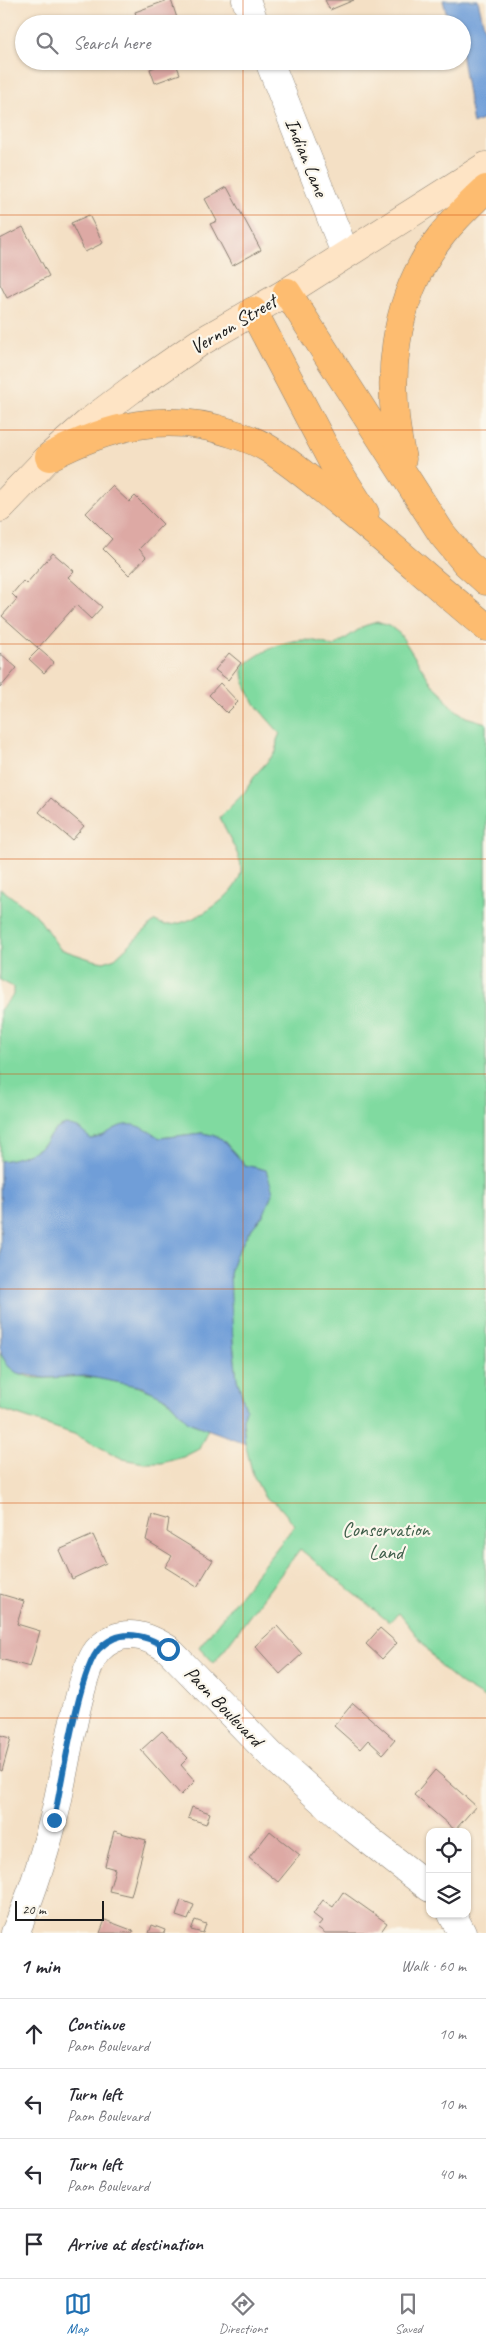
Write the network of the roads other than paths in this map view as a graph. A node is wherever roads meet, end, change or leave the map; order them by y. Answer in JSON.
{"nodes":[{"id":1,"x":246,"y":0,"type":"edge"},
{"id":2,"x":252,"y":15,"type":"edge"},
{"id":3,"x":273,"y":70,"type":"edge"},
{"id":4,"x":486,"y":166,"type":"edge"},
{"id":5,"x":486,"y":189,"type":"edge"},
{"id":6,"x":345,"y":253,"type":"junction"},
{"id":7,"x":286,"y":292,"type":"junction"},
{"id":8,"x":254,"y":312,"type":"junction"},
{"id":9,"x":49,"y":457,"type":"junction"},
{"id":10,"x":413,"y":489,"type":"junction"},
{"id":11,"x":0,"y":508,"type":"edge"},
{"id":12,"x":392,"y":546,"type":"junction"},
{"id":13,"x":486,"y":581,"type":"edge"},
{"id":14,"x":486,"y":627,"type":"edge"},
{"id":15,"x":426,"y":1885,"type":"edge"},
{"id":16,"x":454,"y":1918,"type":"edge"},
{"id":17,"x":15,"y":1933,"type":"edge"},
{"id":18,"x":462,"y":1933,"type":"edge"}],
"edges":[{"from":1,"to":2,"type":"street"},
{"from":3,"to":6,"type":"street","name":"Indian Lane"},
{"from":4,"to":6,"type":"main road","name":"Vernon Street"},
{"from":5,"to":10,"type":"highway"},
{"from":6,"to":7,"type":"main road","name":"Vernon Street"},
{"from":7,"to":8,"type":"main road","name":"Vernon Street"},
{"from":7,"to":10,"type":"highway"},
{"from":8,"to":9,"type":"main road","name":"Vernon Street"},
{"from":8,"to":12,"type":"highway"},
{"from":9,"to":11,"type":"main road","name":"Vernon Street"},
{"from":9,"to":12,"type":"highway"},
{"from":10,"to":13,"type":"highway"},
{"from":12,"to":14,"type":"highway"},
{"from":15,"to":17,"type":"street","name":"Paon Boulevard"},
{"from":16,"to":18,"type":"street"}]}
